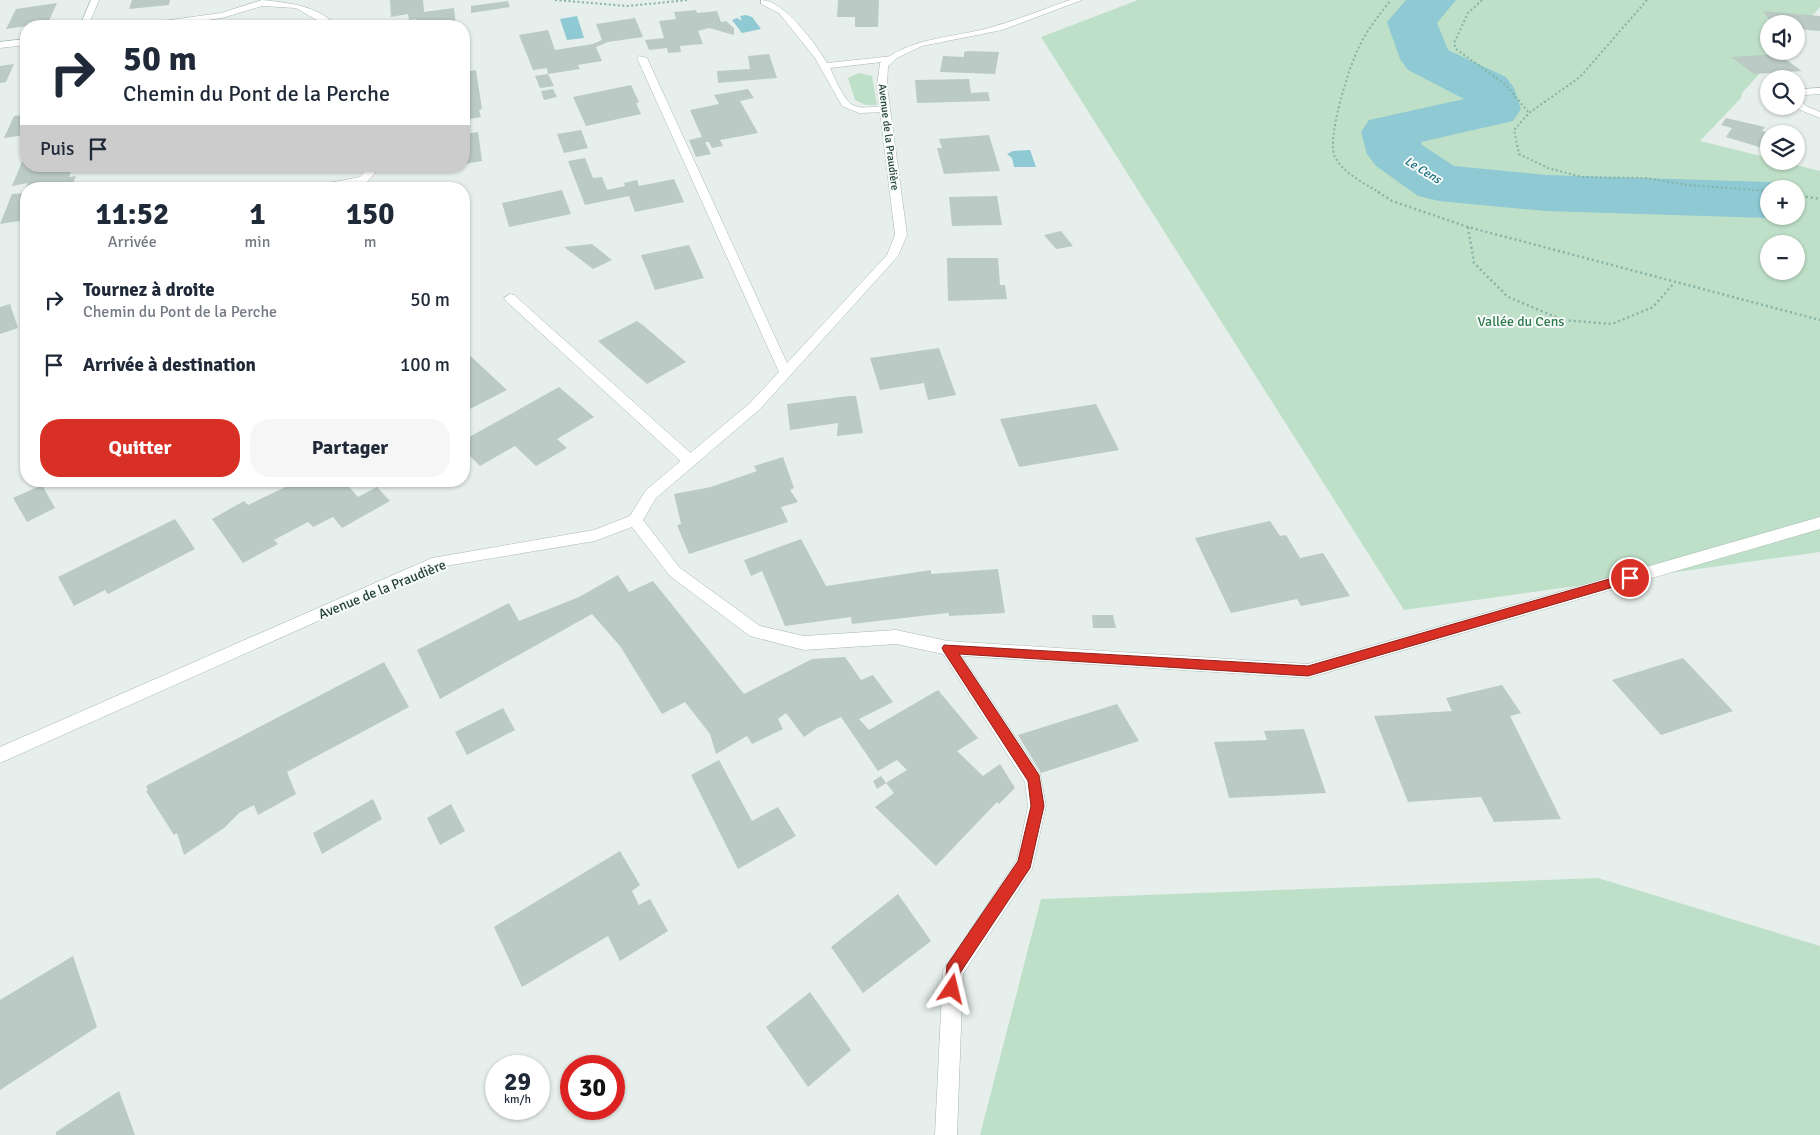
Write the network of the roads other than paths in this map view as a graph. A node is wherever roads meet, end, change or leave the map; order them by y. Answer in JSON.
{"nodes":[{"id":1,"x":96,"y":0,"type":"edge"},
{"id":2,"x":1078,"y":0,"type":"edge"},
{"id":3,"x":264,"y":2,"type":"edge"},
{"id":4,"x":764,"y":2,"type":"dead end"},
{"id":5,"x":87,"y":20,"type":"edge"},
{"id":6,"x":188,"y":20,"type":"edge"},
{"id":7,"x":324,"y":20,"type":"edge"},
{"id":8,"x":20,"y":43,"type":"edge"},
{"id":9,"x":0,"y":45,"type":"edge"},
{"id":10,"x":642,"y":58,"type":"dead end"},
{"id":11,"x":890,"y":58,"type":"junction"},
{"id":12,"x":823,"y":66,"type":"junction"},
{"id":13,"x":1820,"y":91,"type":"edge"},
{"id":14,"x":1805,"y":92,"type":"edge"},
{"id":15,"x":1805,"y":108,"type":"edge"},
{"id":16,"x":885,"y":110,"type":"junction"},
{"id":17,"x":1820,"y":115,"type":"edge"},
{"id":18,"x":370,"y":172,"type":"edge"},
{"id":19,"x":352,"y":182,"type":"edge"},
{"id":20,"x":510,"y":298,"type":"dead end"},
{"id":21,"x":785,"y":372,"type":"junction"},
{"id":22,"x":690,"y":461,"type":"junction"},
{"id":23,"x":635,"y":520,"type":"junction"},
{"id":24,"x":1820,"y":523,"type":"edge"},
{"id":25,"x":948,"y":648,"type":"junction"},
{"id":26,"x":0,"y":755,"type":"edge"},
{"id":27,"x":946,"y":1135,"type":"edge"}],
"edges":[{"from":1,"to":5,"type":"street"},
{"from":2,"to":11,"type":"street"},
{"from":3,"to":6,"type":"street"},
{"from":3,"to":7,"type":"street"},
{"from":4,"to":12,"type":"street"},
{"from":8,"to":9,"type":"street"},
{"from":10,"to":21,"type":"street"},
{"from":11,"to":12,"type":"street"},
{"from":11,"to":16,"type":"street","name":"Avenue de la Praudière"},
{"from":12,"to":16,"type":"street"},
{"from":13,"to":14,"type":"street"},
{"from":15,"to":17,"type":"street"},
{"from":16,"to":21,"type":"street","name":"Avenue de la Praudière"},
{"from":18,"to":19,"type":"street"},
{"from":20,"to":22,"type":"street"},
{"from":21,"to":22,"type":"street","name":"Avenue de la Praudière"},
{"from":22,"to":23,"type":"street","name":"Avenue de la Praudière"},
{"from":23,"to":25,"type":"street"},
{"from":23,"to":26,"type":"street","name":"Avenue de la Praudière"},
{"from":24,"to":25,"type":"street"},
{"from":25,"to":27,"type":"street"}]}
